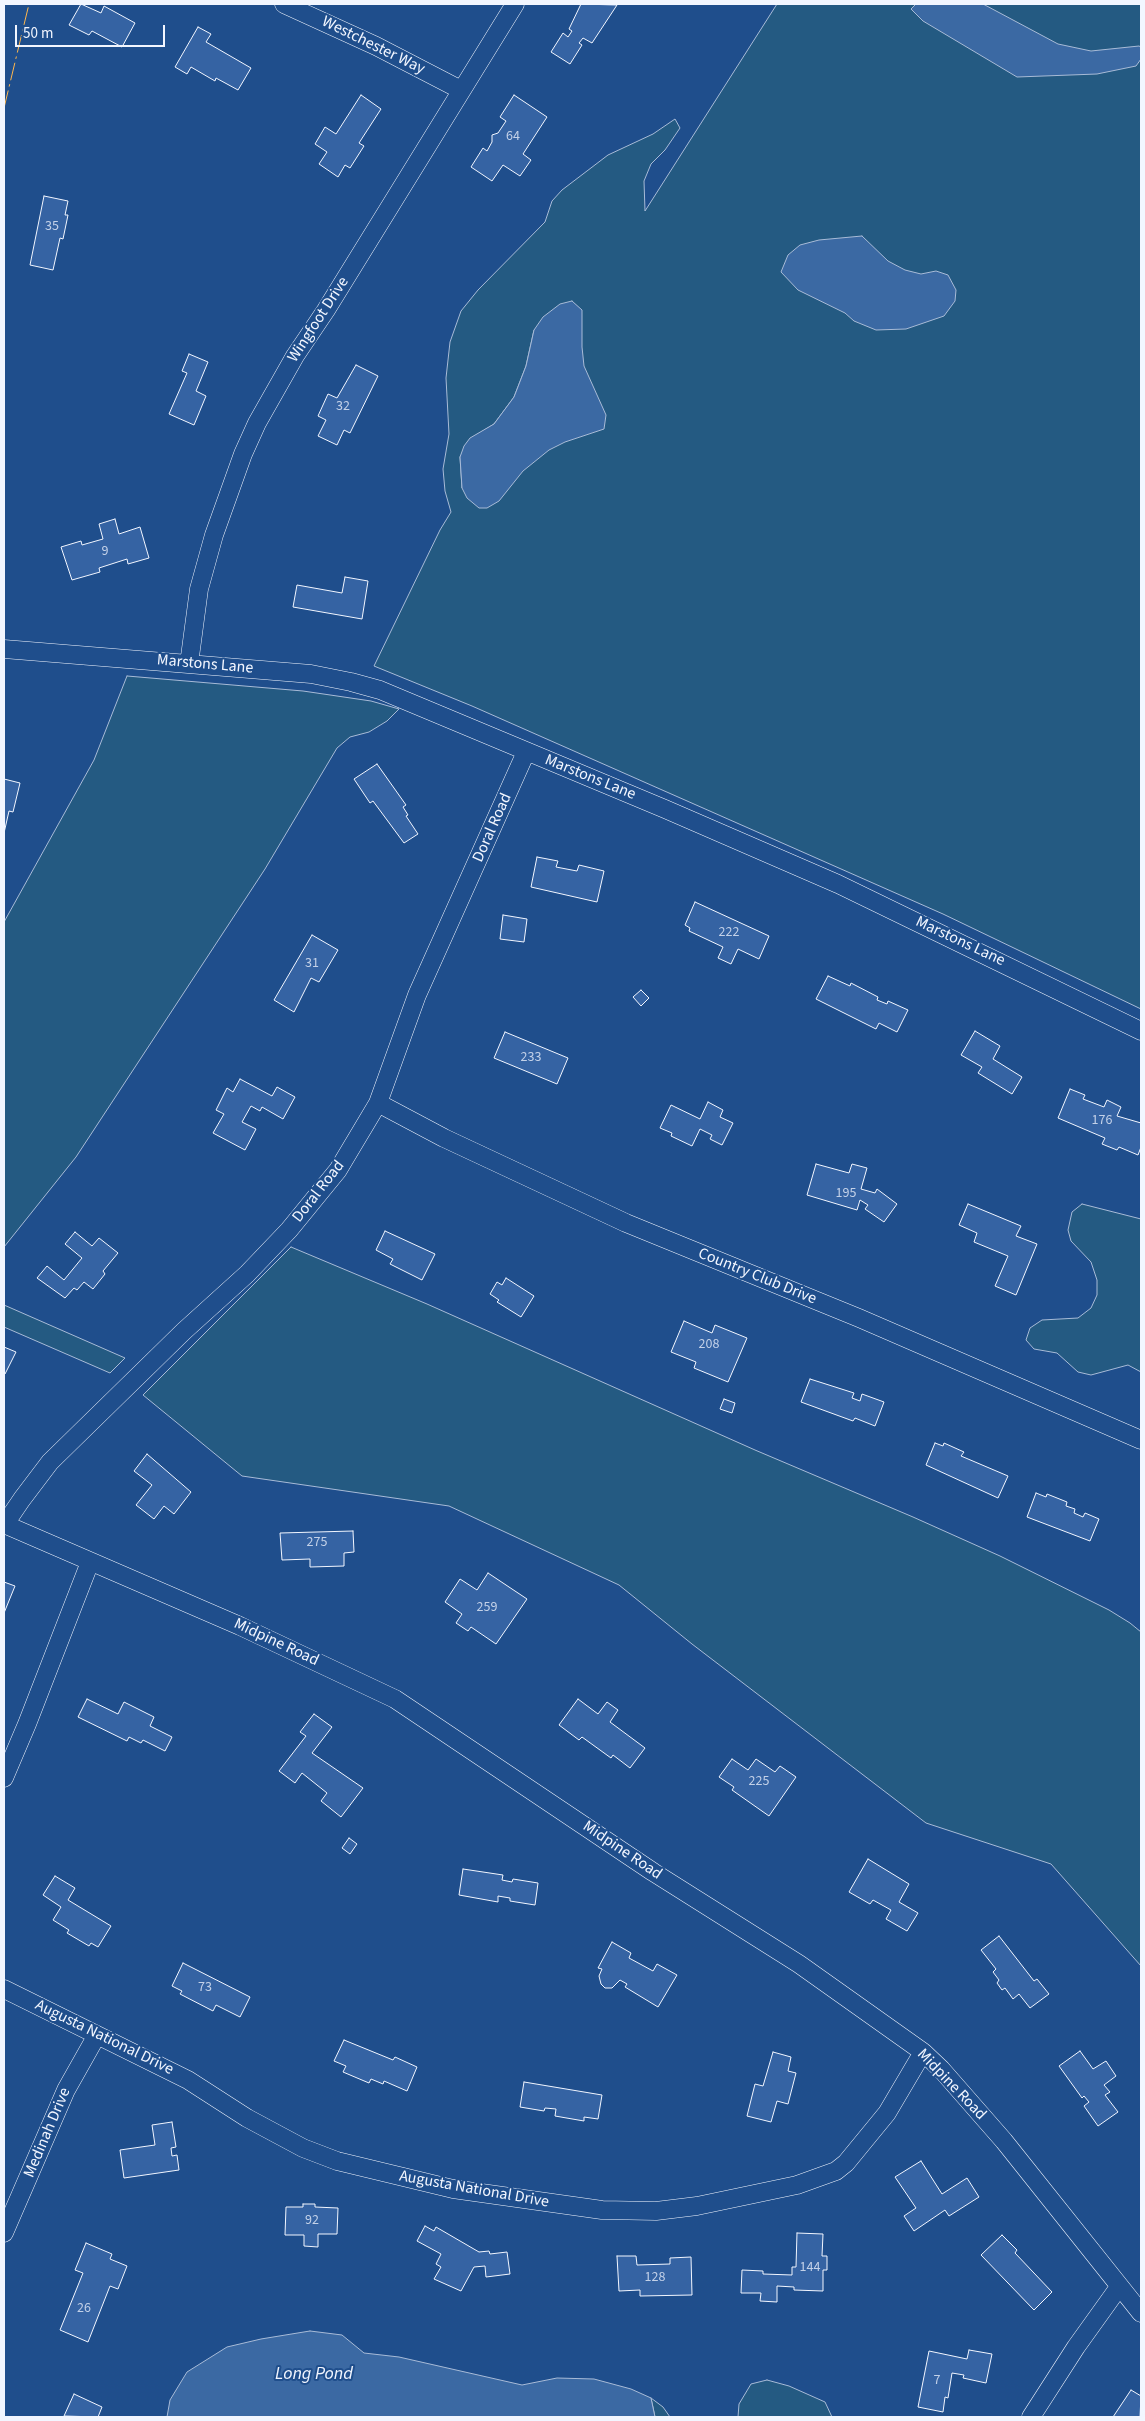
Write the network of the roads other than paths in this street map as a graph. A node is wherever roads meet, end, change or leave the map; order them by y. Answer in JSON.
{"nodes":[{"id":1,"x":284,"y":4,"type":"edge"},
{"id":2,"x":515,"y":4,"type":"edge"},
{"id":3,"x":461,"y":90,"type":"junction"},
{"id":4,"x":4,"y":648,"type":"edge"},
{"id":5,"x":189,"y":664,"type":"junction"},
{"id":6,"x":526,"y":752,"type":"junction"},
{"id":7,"x":1141,"y":1031,"type":"edge"},
{"id":8,"x":378,"y":1104,"type":"junction"},
{"id":9,"x":1141,"y":1440,"type":"edge"},
{"id":10,"x":4,"y":1524,"type":"edge"},
{"id":11,"x":90,"y":1562,"type":"junction"},
{"id":12,"x":4,"y":1778,"type":"edge"},
{"id":13,"x":4,"y":1989,"type":"edge"},
{"id":14,"x":97,"y":2035,"type":"junction"},
{"id":15,"x":923,"y":2052,"type":"junction"},
{"id":16,"x":4,"y":2233,"type":"edge"},
{"id":17,"x":1119,"y":2287,"type":"junction"},
{"id":18,"x":1141,"y":2313,"type":"edge"},
{"id":19,"x":1031,"y":2417,"type":"edge"}],
"edges":[{"from":1,"to":3,"type":"street","name":"Westchester Way"},
{"from":2,"to":3,"type":"street","name":"Wingfoot Drive"},
{"from":3,"to":5,"type":"street","name":"Wingfoot Drive"},
{"from":4,"to":5,"type":"street","name":"Marstons Lane"},
{"from":5,"to":6,"type":"street","name":"Marstons Lane"},
{"from":6,"to":7,"type":"street","name":"Marstons Lane"},
{"from":6,"to":8,"type":"street","name":"Doral Road"},
{"from":8,"to":9,"type":"street","name":"Country Club Drive"},
{"from":8,"to":10,"type":"street","name":"Doral Road"},
{"from":10,"to":11,"type":"street","name":"Midpine Road"},
{"from":11,"to":12,"type":"street"},
{"from":11,"to":15,"type":"street","name":"Midpine Road"},
{"from":13,"to":14,"type":"street","name":"Augusta National Drive"},
{"from":14,"to":15,"type":"street","name":"Augusta National Drive"},
{"from":14,"to":16,"type":"street","name":"Medinah Drive"},
{"from":15,"to":17,"type":"street","name":"Midpine Road"},
{"from":17,"to":18,"type":"street","name":"Midpine Road"},
{"from":17,"to":19,"type":"street"}]}
